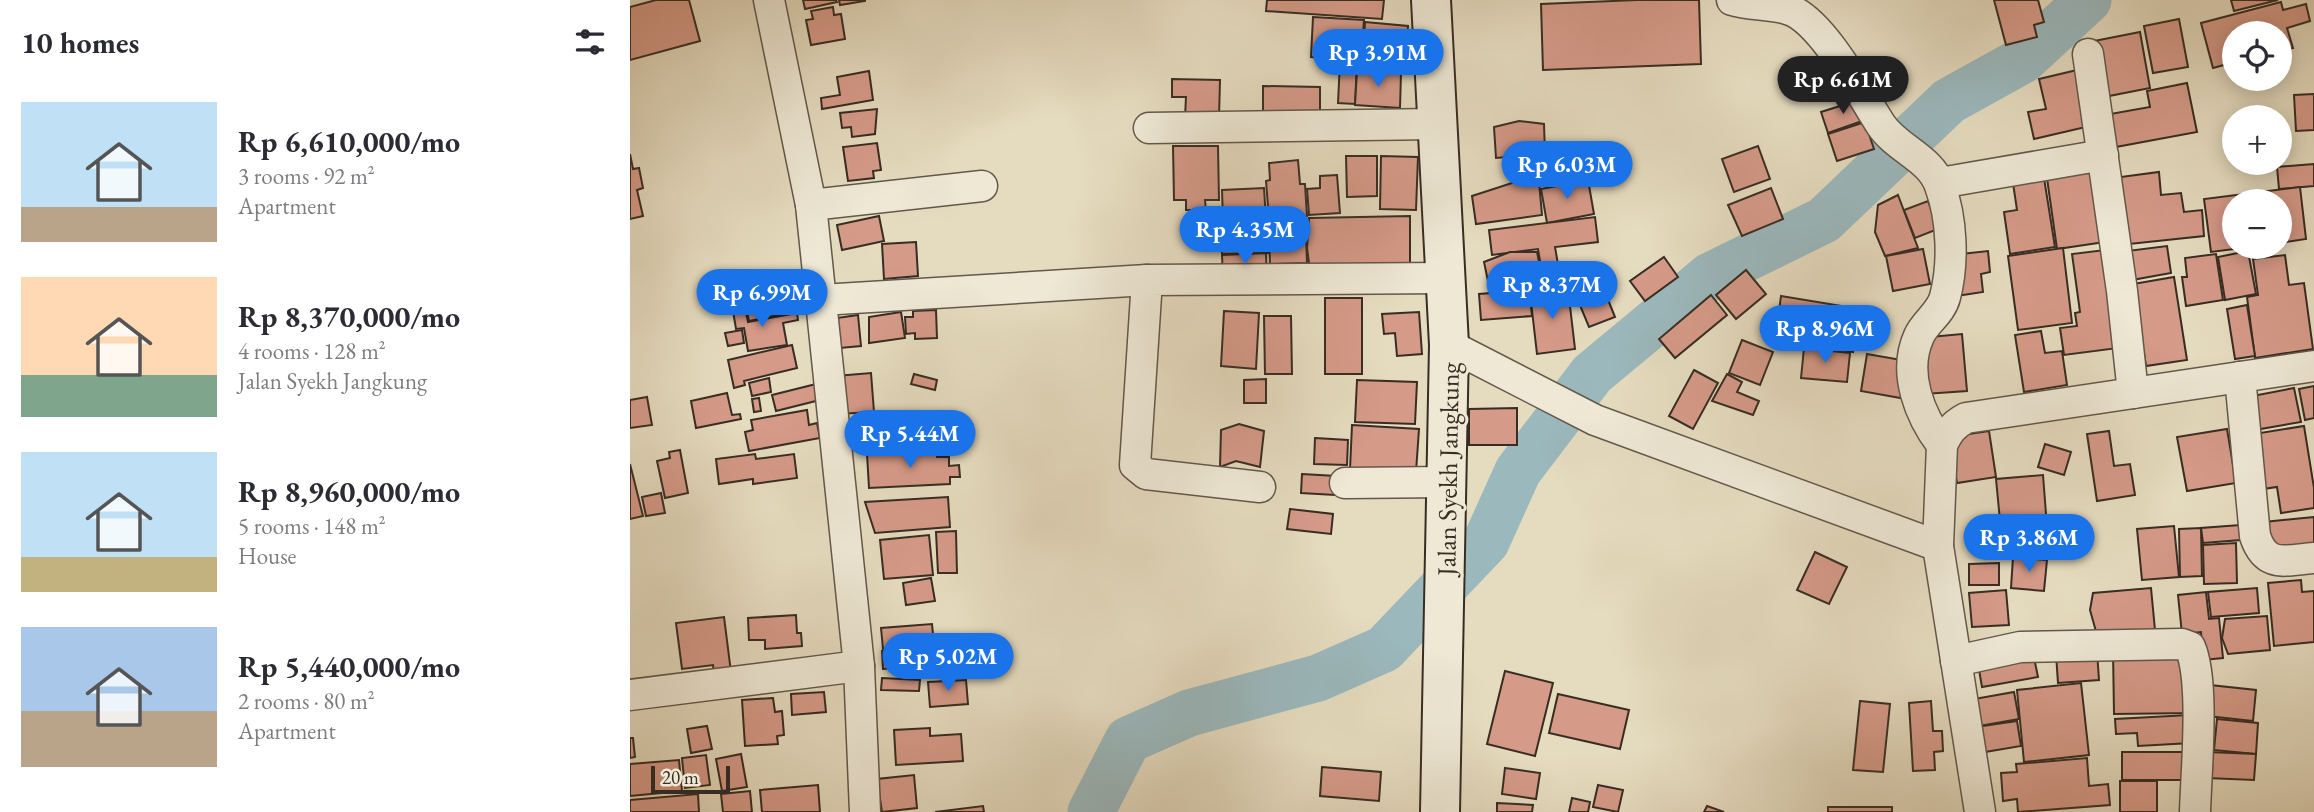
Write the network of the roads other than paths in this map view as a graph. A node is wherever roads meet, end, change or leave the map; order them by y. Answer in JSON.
{"nodes":[{"id":1,"x":769,"y":0,"type":"edge"},
{"id":2,"x":1431,"y":0,"type":"edge"},
{"id":3,"x":1732,"y":0,"type":"edge"},
{"id":4,"x":2088,"y":54,"type":"dead end"},
{"id":5,"x":1437,"y":124,"type":"junction"},
{"id":6,"x":1149,"y":128,"type":"dead end"},
{"id":7,"x":2102,"y":155,"type":"junction"},
{"id":8,"x":1940,"y":183,"type":"junction"},
{"id":9,"x":982,"y":186,"type":"dead end"},
{"id":10,"x":811,"y":205,"type":"junction"},
{"id":11,"x":1446,"y":278,"type":"junction"},
{"id":12,"x":1147,"y":280,"type":"junction"},
{"id":13,"x":821,"y":300,"type":"junction"},
{"id":14,"x":1449,"y":345,"type":"junction"},
{"id":15,"x":2314,"y":366,"type":"edge"},
{"id":16,"x":2240,"y":377,"type":"junction"},
{"id":17,"x":2133,"y":393,"type":"junction"},
{"id":18,"x":1941,"y":445,"type":"junction"},
{"id":19,"x":1448,"y":482,"type":"junction"},
{"id":20,"x":1345,"y":483,"type":"dead end"},
{"id":21,"x":1260,"y":487,"type":"dead end"},
{"id":22,"x":1938,"y":546,"type":"junction"},
{"id":23,"x":2314,"y":558,"type":"edge"},
{"id":24,"x":1956,"y":661,"type":"junction"},
{"id":25,"x":859,"y":666,"type":"junction"},
{"id":26,"x":630,"y":695,"type":"edge"},
{"id":27,"x":865,"y":812,"type":"edge"},
{"id":28,"x":1440,"y":812,"type":"edge"},
{"id":29,"x":1980,"y":812,"type":"edge"},
{"id":30,"x":2195,"y":812,"type":"edge"}],
"edges":[{"from":1,"to":10,"type":"street"},
{"from":2,"to":5,"type":"main road","name":"Jalan Syekh Jangkung"},
{"from":3,"to":8,"type":"street"},
{"from":4,"to":7,"type":"street"},
{"from":5,"to":6,"type":"street"},
{"from":5,"to":11,"type":"main road","name":"Jalan Syekh Jangkung"},
{"from":7,"to":8,"type":"street"},
{"from":7,"to":17,"type":"street"},
{"from":8,"to":18,"type":"street"},
{"from":9,"to":10,"type":"street"},
{"from":10,"to":13,"type":"street"},
{"from":11,"to":12,"type":"street"},
{"from":11,"to":14,"type":"main road","name":"Jalan Syekh Jangkung"},
{"from":12,"to":13,"type":"street"},
{"from":12,"to":21,"type":"street"},
{"from":13,"to":25,"type":"street"},
{"from":14,"to":19,"type":"main road","name":"Jalan Syekh Jangkung"},
{"from":14,"to":22,"type":"street"},
{"from":15,"to":16,"type":"street"},
{"from":16,"to":17,"type":"street"},
{"from":16,"to":23,"type":"street"},
{"from":17,"to":18,"type":"street"},
{"from":18,"to":22,"type":"street"},
{"from":19,"to":20,"type":"street"},
{"from":19,"to":28,"type":"main road","name":"Jalan Syekh Jangkung"},
{"from":22,"to":24,"type":"street"},
{"from":24,"to":29,"type":"street"},
{"from":24,"to":30,"type":"street"},
{"from":25,"to":26,"type":"street"},
{"from":25,"to":27,"type":"street"}]}
